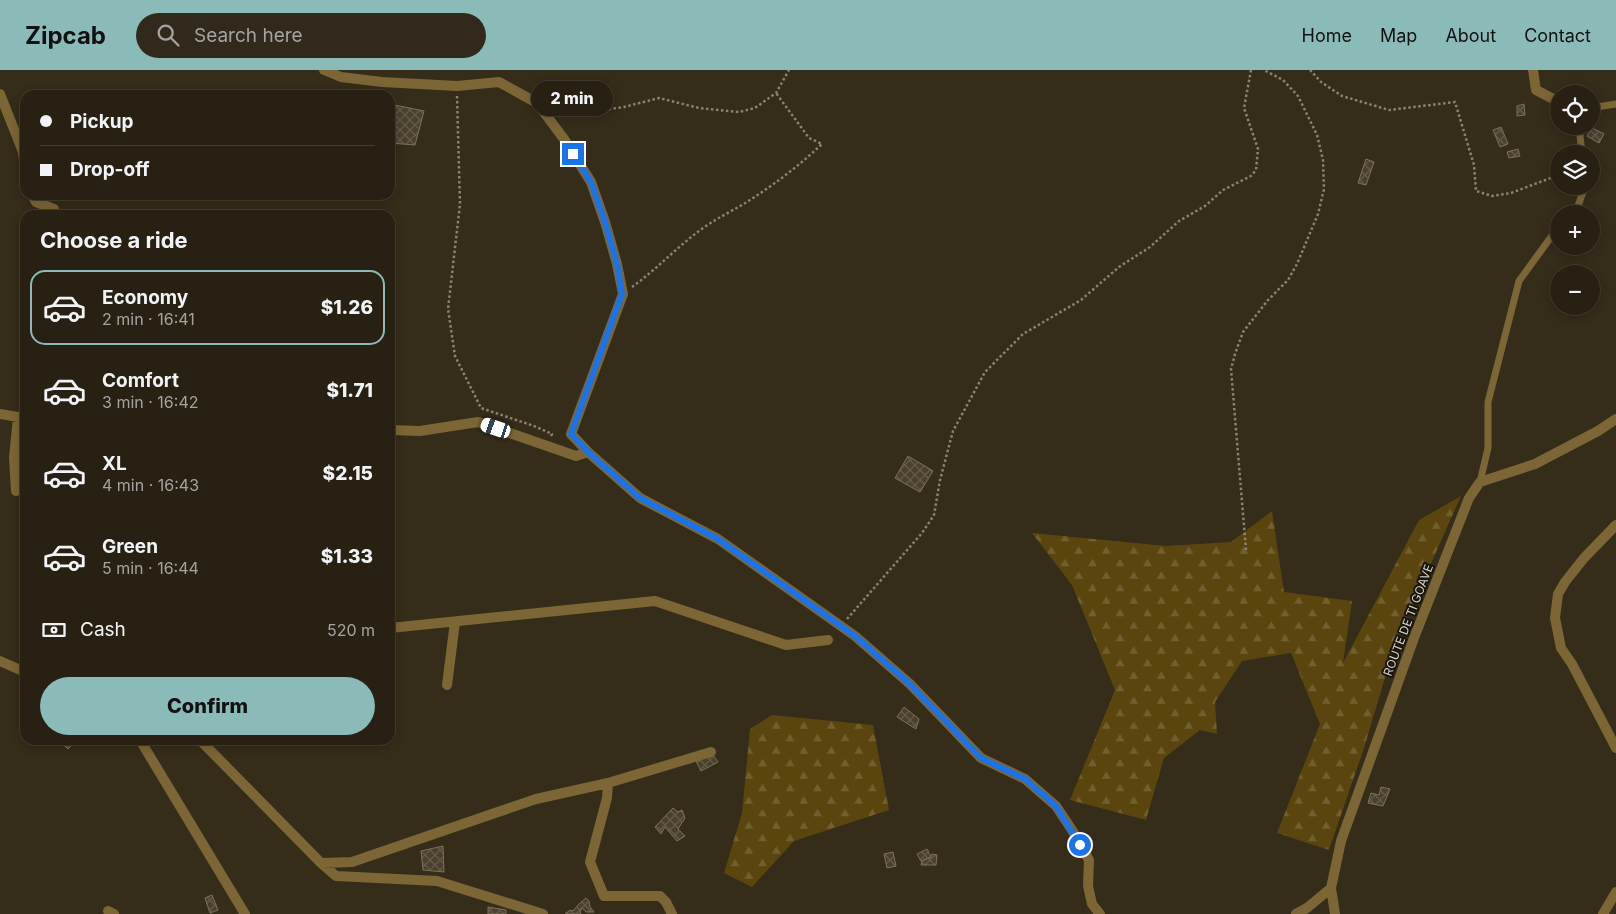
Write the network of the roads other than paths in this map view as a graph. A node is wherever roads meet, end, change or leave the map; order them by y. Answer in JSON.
{"nodes":[{"id":1,"x":324,"y":70,"type":"edge"},
{"id":2,"x":1533,"y":70,"type":"edge"},
{"id":3,"x":0,"y":94,"type":"edge"},
{"id":4,"x":1550,"y":97,"type":"edge"},
{"id":5,"x":1616,"y":104,"type":"edge"},
{"id":6,"x":1600,"y":107,"type":"edge"},
{"id":7,"x":20,"y":144,"type":"edge"},
{"id":8,"x":35,"y":200,"type":"edge"},
{"id":9,"x":54,"y":209,"type":"dead end"},
{"id":10,"x":1550,"y":238,"type":"edge"},
{"id":11,"x":0,"y":414,"type":"edge"},
{"id":12,"x":20,"y":417,"type":"edge"},
{"id":13,"x":1616,"y":419,"type":"edge"},
{"id":14,"x":20,"y":427,"type":"edge"},
{"id":15,"x":395,"y":430,"type":"edge"},
{"id":16,"x":588,"y":452,"type":"junction"},
{"id":17,"x":1480,"y":482,"type":"junction"},
{"id":18,"x":16,"y":491,"type":"dead end"},
{"id":19,"x":1616,"y":525,"type":"edge"},
{"id":20,"x":455,"y":622,"type":"junction"},
{"id":21,"x":395,"y":628,"type":"edge"},
{"id":22,"x":828,"y":640,"type":"dead end"},
{"id":23,"x":0,"y":661,"type":"edge"},
{"id":24,"x":20,"y":670,"type":"edge"},
{"id":25,"x":447,"y":685,"type":"dead end"},
{"id":26,"x":143,"y":745,"type":"edge"},
{"id":27,"x":205,"y":745,"type":"edge"},
{"id":28,"x":1616,"y":748,"type":"edge"},
{"id":29,"x":711,"y":752,"type":"dead end"},
{"id":30,"x":608,"y":783,"type":"junction"},
{"id":31,"x":321,"y":863,"type":"junction"},
{"id":32,"x":1331,"y":888,"type":"junction"},
{"id":33,"x":1616,"y":892,"type":"edge"},
{"id":34,"x":245,"y":914,"type":"edge"},
{"id":35,"x":543,"y":914,"type":"edge"},
{"id":36,"x":672,"y":914,"type":"edge"},
{"id":37,"x":1100,"y":914,"type":"edge"},
{"id":38,"x":1296,"y":914,"type":"edge"},
{"id":39,"x":1335,"y":914,"type":"edge"},
{"id":40,"x":1603,"y":914,"type":"edge"}],
"edges":[{"from":1,"to":16,"type":"street"},
{"from":2,"to":4,"type":"street"},
{"from":3,"to":7,"type":"street"},
{"from":5,"to":6,"type":"lane"},
{"from":8,"to":9,"type":"street"},
{"from":10,"to":17,"type":"lane"},
{"from":11,"to":12,"type":"street"},
{"from":13,"to":17,"type":"street"},
{"from":14,"to":18,"type":"street"},
{"from":15,"to":16,"type":"street"},
{"from":16,"to":37,"type":"street"},
{"from":17,"to":32,"type":"street","name":"ROUTE DE TI GOAVE"},
{"from":19,"to":28,"type":"street"},
{"from":20,"to":21,"type":"street"},
{"from":20,"to":22,"type":"street"},
{"from":20,"to":25,"type":"street"},
{"from":23,"to":24,"type":"street"},
{"from":26,"to":34,"type":"street"},
{"from":27,"to":31,"type":"street"},
{"from":29,"to":30,"type":"street"},
{"from":30,"to":31,"type":"street"},
{"from":30,"to":36,"type":"street"},
{"from":31,"to":35,"type":"street"},
{"from":32,"to":38,"type":"street"},
{"from":32,"to":39,"type":"street","name":"ROUTE DE TI GOAVE"},
{"from":33,"to":40,"type":"street"}]}
